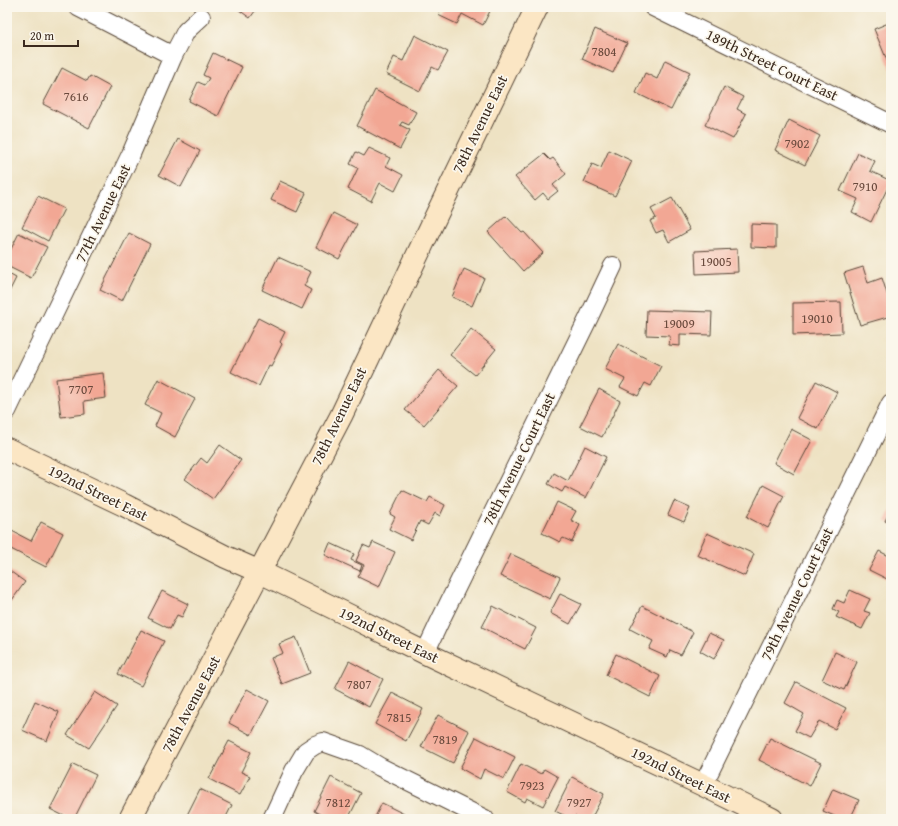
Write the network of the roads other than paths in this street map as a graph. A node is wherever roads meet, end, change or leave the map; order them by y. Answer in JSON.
{"nodes":[{"id":1,"x":78,"y":7,"type":"edge"},
{"id":2,"x":537,"y":7,"type":"edge"},
{"id":3,"x":653,"y":7,"type":"edge"},
{"id":4,"x":201,"y":18,"type":"dead end"},
{"id":5,"x":173,"y":56,"type":"junction"},
{"id":6,"x":891,"y":124,"type":"edge"},
{"id":7,"x":613,"y":266,"type":"dead end"},
{"id":8,"x":891,"y":403,"type":"edge"},
{"id":9,"x":7,"y":411,"type":"edge"},
{"id":10,"x":7,"y":449,"type":"edge"},
{"id":11,"x":260,"y":572,"type":"junction"},
{"id":12,"x":426,"y":653,"type":"junction"},
{"id":13,"x":703,"y":785,"type":"junction"},
{"id":14,"x":130,"y":819,"type":"edge"},
{"id":15,"x":272,"y":819,"type":"edge"},
{"id":16,"x":485,"y":819,"type":"edge"},
{"id":17,"x":772,"y":819,"type":"edge"}],
"edges":[{"from":1,"to":5,"type":"street"},
{"from":2,"to":11,"type":"street","name":"78th Avenue East"},
{"from":3,"to":6,"type":"street","name":"189th Street Court East"},
{"from":4,"to":5,"type":"street","name":"77th Avenue East"},
{"from":5,"to":9,"type":"street","name":"77th Avenue East"},
{"from":7,"to":12,"type":"street","name":"78th Avenue Court East"},
{"from":8,"to":13,"type":"street","name":"79th Avenue Court East"},
{"from":10,"to":11,"type":"street","name":"192nd Street East"},
{"from":11,"to":12,"type":"street","name":"192nd Street East"},
{"from":11,"to":14,"type":"street","name":"78th Avenue East"},
{"from":12,"to":13,"type":"street","name":"192nd Street East"},
{"from":13,"to":17,"type":"street","name":"192nd Street East"},
{"from":15,"to":16,"type":"street"}]}
